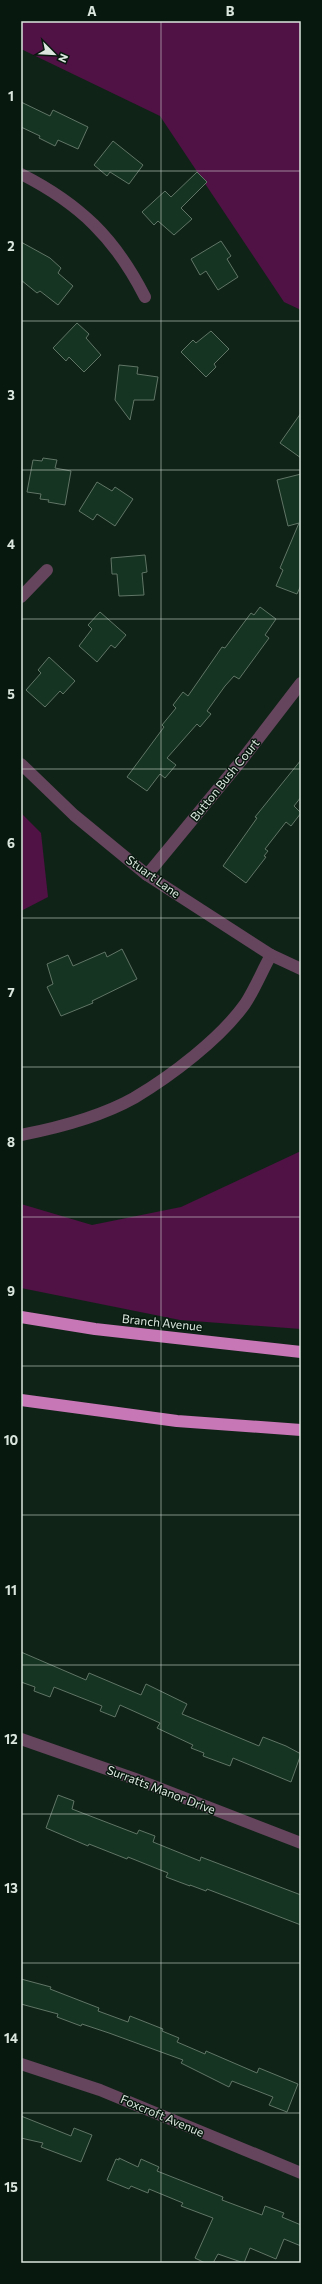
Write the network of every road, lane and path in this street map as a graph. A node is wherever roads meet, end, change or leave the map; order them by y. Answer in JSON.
{"nodes":[{"id":1,"x":21,"y":174,"type":"edge"},
{"id":2,"x":145,"y":297,"type":"dead end"},
{"id":3,"x":47,"y":570,"type":"dead end"},
{"id":4,"x":21,"y":597,"type":"edge"},
{"id":5,"x":301,"y":683,"type":"edge"},
{"id":6,"x":21,"y":764,"type":"edge"},
{"id":7,"x":147,"y":875,"type":"junction"},
{"id":8,"x":271,"y":955,"type":"junction"},
{"id":9,"x":301,"y":969,"type":"edge"},
{"id":10,"x":21,"y":1135,"type":"edge"},
{"id":11,"x":21,"y":1317,"type":"edge"},
{"id":12,"x":301,"y":1352,"type":"edge"},
{"id":13,"x":21,"y":1400,"type":"edge"},
{"id":14,"x":301,"y":1430,"type":"edge"},
{"id":15,"x":21,"y":1739,"type":"edge"},
{"id":16,"x":301,"y":1843,"type":"edge"},
{"id":17,"x":21,"y":2064,"type":"edge"},
{"id":18,"x":301,"y":2173,"type":"edge"}],
"edges":[{"from":1,"to":2,"type":"street"},
{"from":3,"to":4,"type":"street"},
{"from":5,"to":7,"type":"street","name":"Button Bush Court"},
{"from":6,"to":7,"type":"street","name":"Stuart Lane"},
{"from":7,"to":8,"type":"street","name":"Stuart Lane"},
{"from":8,"to":9,"type":"street","name":"Stuart Lane"},
{"from":8,"to":10,"type":"street"},
{"from":11,"to":12,"type":"highway","name":"Branch Avenue"},
{"from":13,"to":14,"type":"highway"},
{"from":15,"to":16,"type":"street","name":"Surratts Manor Drive"},
{"from":17,"to":18,"type":"street","name":"Foxcroft Avenue"}]}
